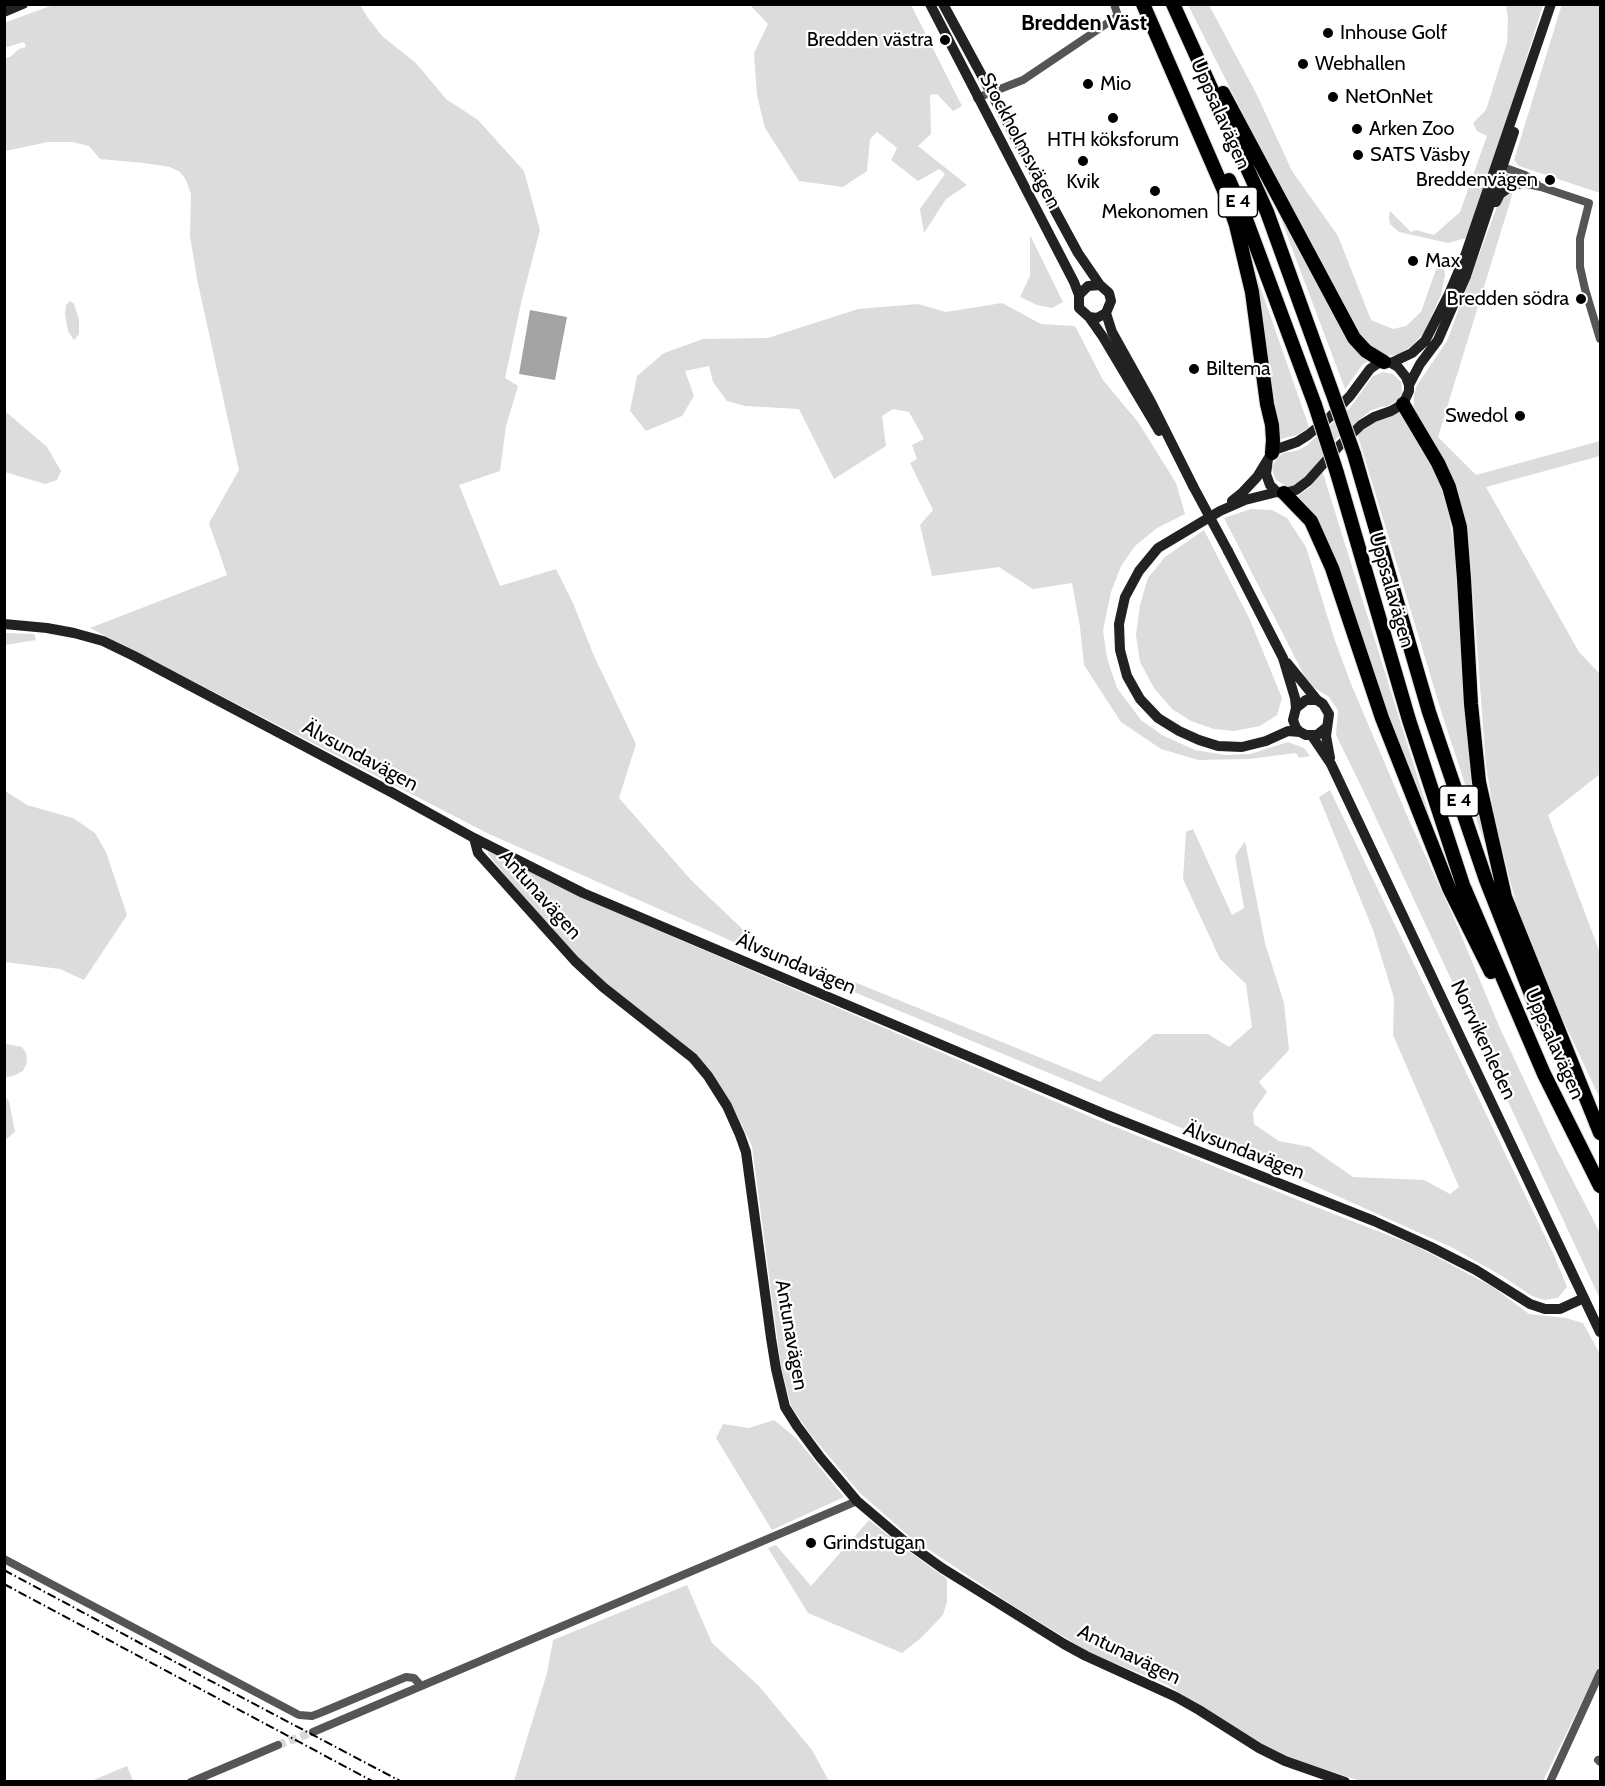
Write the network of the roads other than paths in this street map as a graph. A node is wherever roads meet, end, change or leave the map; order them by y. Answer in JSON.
{"nodes":[{"id":1,"x":23,"y":4,"type":"edge"},
{"id":2,"x":930,"y":4,"type":"edge"},
{"id":3,"x":943,"y":4,"type":"edge"},
{"id":4,"x":1114,"y":4,"type":"edge"},
{"id":5,"x":1145,"y":4,"type":"edge"},
{"id":6,"x":1174,"y":4,"type":"edge"},
{"id":7,"x":1551,"y":4,"type":"edge"},
{"id":8,"x":4,"y":12,"type":"edge"},
{"id":9,"x":990,"y":93,"type":"junction"},
{"id":10,"x":977,"y":98,"type":"junction"},
{"id":11,"x":1498,"y":170,"type":"junction"},
{"id":12,"x":1522,"y":183,"type":"junction"},
{"id":13,"x":1541,"y":187,"type":"junction"},
{"id":14,"x":1487,"y":214,"type":"junction"},
{"id":15,"x":1100,"y":285,"type":"junction"},
{"id":16,"x":1079,"y":295,"type":"junction"},
{"id":17,"x":1107,"y":313,"type":"junction"},
{"id":18,"x":1089,"y":317,"type":"junction"},
{"id":19,"x":1600,"y":339,"type":"edge"},
{"id":20,"x":1388,"y":362,"type":"junction"},
{"id":21,"x":1409,"y":385,"type":"junction"},
{"id":22,"x":1403,"y":404,"type":"junction"},
{"id":23,"x":1270,"y":456,"type":"junction"},
{"id":24,"x":1191,"y":482,"type":"junction"},
{"id":25,"x":1280,"y":492,"type":"junction"},
{"id":26,"x":1220,"y":511,"type":"junction"},
{"id":27,"x":4,"y":624,"type":"edge"},
{"id":28,"x":1283,"y":657,"type":"junction"},
{"id":29,"x":1317,"y":700,"type":"junction"},
{"id":30,"x":1295,"y":711,"type":"junction"},
{"id":31,"x":1327,"y":727,"type":"junction"},
{"id":32,"x":1300,"y":732,"type":"junction"},
{"id":33,"x":1312,"y":736,"type":"junction"},
{"id":34,"x":1266,"y":741,"type":"junction"},
{"id":35,"x":1331,"y":764,"type":"junction"},
{"id":36,"x":474,"y":838,"type":"junction"},
{"id":37,"x":1544,"y":1074,"type":"junction"},
{"id":38,"x":1600,"y":1133,"type":"edge"},
{"id":39,"x":1600,"y":1186,"type":"edge"},
{"id":40,"x":1584,"y":1298,"type":"junction"},
{"id":41,"x":1600,"y":1332,"type":"edge"},
{"id":42,"x":857,"y":1502,"type":"junction"},
{"id":43,"x":4,"y":1559,"type":"edge"},
{"id":44,"x":1600,"y":1673,"type":"edge"},
{"id":45,"x":422,"y":1686,"type":"junction"},
{"id":46,"x":313,"y":1732,"type":"tunnel mouth"},
{"id":47,"x":278,"y":1745,"type":"tunnel mouth"},
{"id":48,"x":191,"y":1782,"type":"edge"},
{"id":49,"x":1346,"y":1782,"type":"edge"},
{"id":50,"x":1550,"y":1782,"type":"edge"}],
"edges":[{"from":1,"to":8,"type":"street"},
{"from":2,"to":10,"type":"street","name":"Stockholmsvägen"},
{"from":3,"to":9,"type":"street","name":"Stockholmsvägen"},
{"from":4,"to":9,"type":"street"},
{"from":5,"to":23,"type":"highway"},
{"from":5,"to":37,"type":"highway","name":"Uppsalavägen","number":"E 4","bridge":true},
{"from":6,"to":20,"type":"highway"},
{"from":6,"to":38,"type":"highway","name":"Uppsalavägen","number":"E 4","bridge":true},
{"from":7,"to":11,"type":"street"},
{"from":9,"to":10,"type":"street"},
{"from":9,"to":15,"type":"street","name":"Stockholmsvägen"},
{"from":10,"to":16,"type":"street","name":"Stockholmsvägen"},
{"from":11,"to":12,"type":"street"},
{"from":11,"to":13,"type":"street"},
{"from":11,"to":14,"type":"street"},
{"from":11,"to":20,"type":"street"},
{"from":12,"to":13,"type":"street"},
{"from":12,"to":14,"type":"street"},
{"from":13,"to":19,"type":"street"},
{"from":14,"to":21,"type":"street"},
{"from":15,"to":16,"type":"street"},
{"from":15,"to":17,"type":"street","name":"Stockholmsvägen"},
{"from":16,"to":18,"type":"street","name":"Stockholmsvägen"},
{"from":17,"to":18,"type":"street"},
{"from":17,"to":24,"type":"street","name":"Stockholmsvägen"},
{"from":18,"to":24,"type":"street","name":"Stockholmsvägen"},
{"from":20,"to":21,"type":"street"},
{"from":20,"to":23,"type":"street"},
{"from":21,"to":22,"type":"street"},
{"from":22,"to":25,"type":"street"},
{"from":22,"to":38,"type":"highway"},
{"from":23,"to":25,"type":"street"},
{"from":23,"to":26,"type":"street"},
{"from":24,"to":28,"type":"street","name":"Stockholmsvägen","bridge":true},
{"from":25,"to":26,"type":"street"},
{"from":25,"to":37,"type":"highway"},
{"from":26,"to":34,"type":"street"},
{"from":27,"to":36,"type":"street","name":"Älvsundavägen"},
{"from":28,"to":29,"type":"street","name":"Stockholmsvägen"},
{"from":28,"to":30,"type":"street","name":"Stockholmsvägen"},
{"from":29,"to":30,"type":"street"},
{"from":29,"to":31,"type":"street"},
{"from":30,"to":32,"type":"street"},
{"from":30,"to":34,"type":"street"},
{"from":31,"to":33,"type":"street"},
{"from":31,"to":35,"type":"street","name":"Norrvikenleden"},
{"from":32,"to":33,"type":"street"},
{"from":32,"to":34,"type":"street"},
{"from":33,"to":35,"type":"street","name":"Norrvikenleden"},
{"from":35,"to":40,"type":"street","name":"Norrvikenleden"},
{"from":36,"to":40,"type":"street","name":"Älvsundavägen"},
{"from":36,"to":42,"type":"street","name":"Antunavägen"},
{"from":37,"to":39,"type":"highway","name":"Uppsalavägen","number":"E 4"},
{"from":40,"to":41,"type":"street","name":"Norrvikenleden"},
{"from":42,"to":45,"type":"street"},
{"from":42,"to":49,"type":"street","name":"Antunavägen"},
{"from":43,"to":45,"type":"street"},
{"from":44,"to":50,"type":"street"},
{"from":45,"to":46,"type":"street"},
{"from":47,"to":48,"type":"street"}]}
